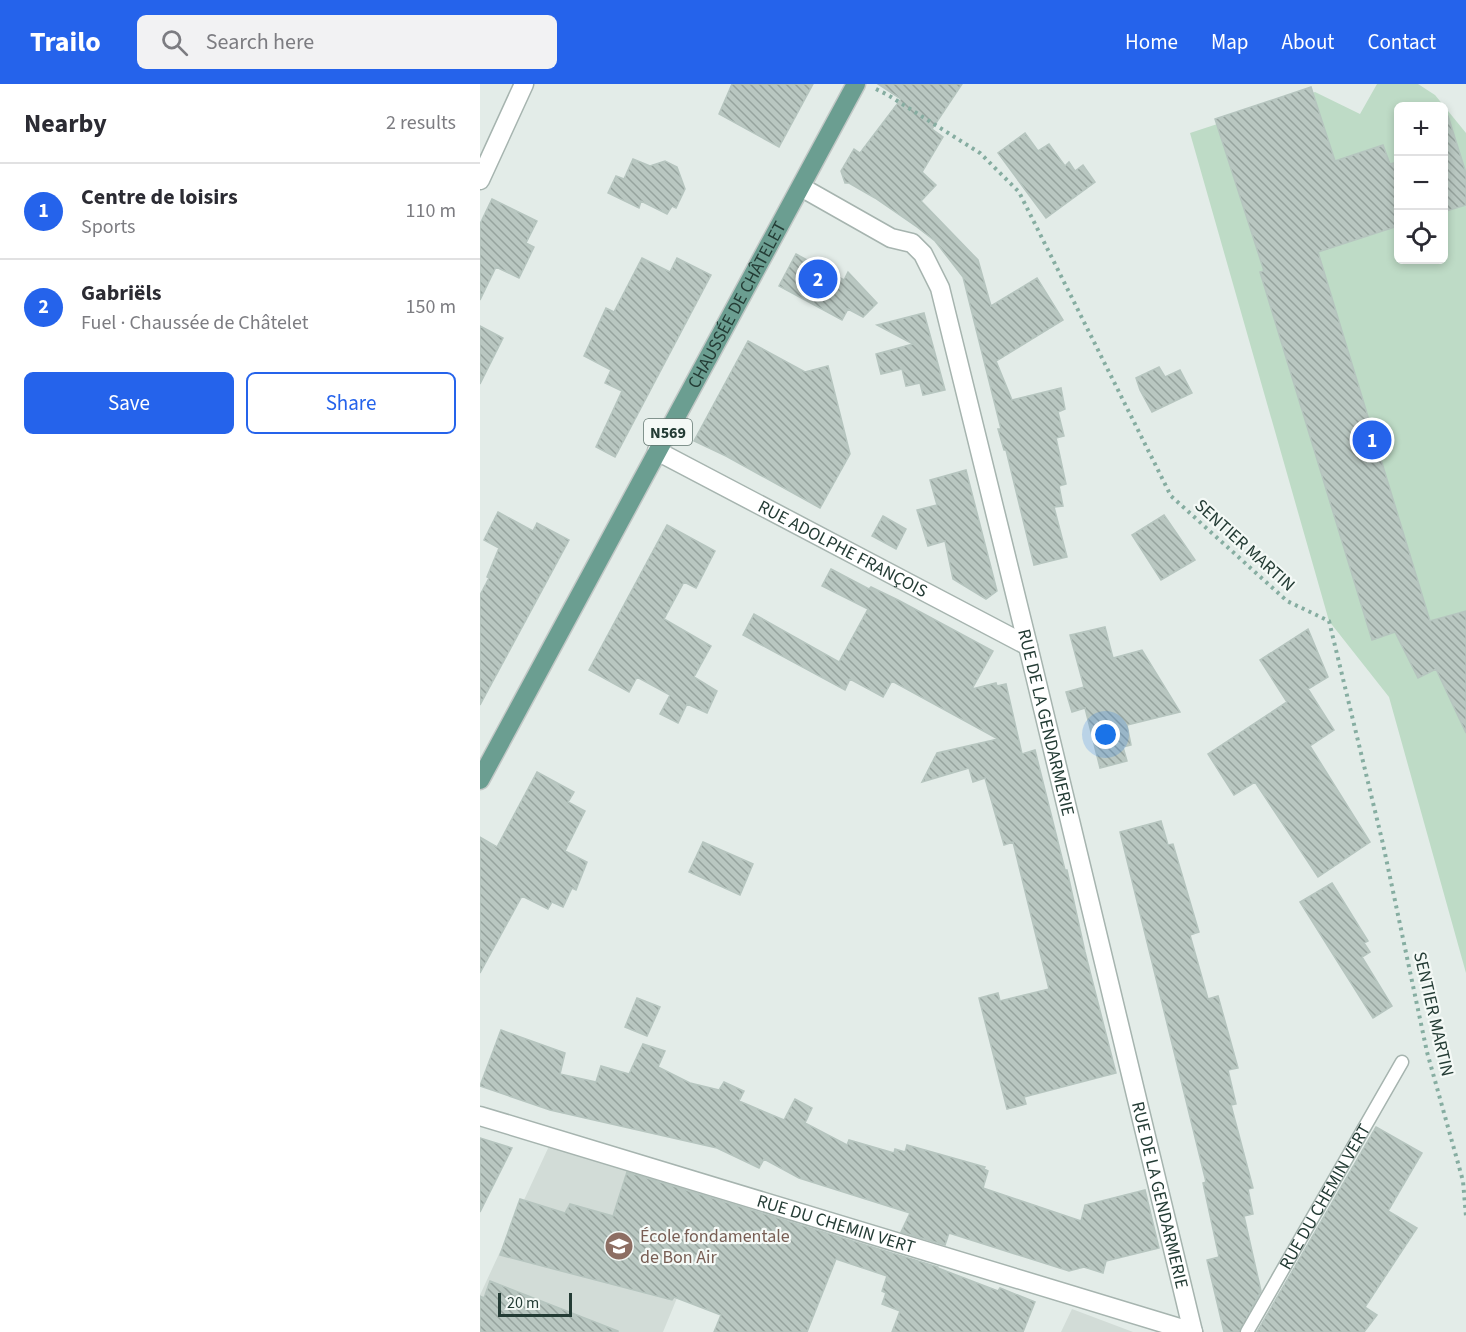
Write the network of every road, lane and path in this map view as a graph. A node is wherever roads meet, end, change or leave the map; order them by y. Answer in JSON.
{"nodes":[{"id":1,"x":524,"y":84,"type":"edge"},
{"id":2,"x":864,"y":86,"type":"edge"},
{"id":3,"x":480,"y":180,"type":"edge"},
{"id":4,"x":801,"y":187,"type":"junction"},
{"id":5,"x":657,"y":451,"type":"junction"},
{"id":6,"x":1028,"y":646,"type":"junction"},
{"id":7,"x":480,"y":780,"type":"edge"},
{"id":8,"x":1402,"y":1062,"type":"dead end"},
{"id":9,"x":480,"y":1116,"type":"edge"},
{"id":10,"x":1466,"y":1216,"type":"edge"},
{"id":11,"x":1193,"y":1332,"type":"edge"},
{"id":12,"x":1247,"y":1332,"type":"edge"}],
"edges":[{"from":1,"to":3,"type":"street"},
{"from":2,"to":4,"type":"main road","name":"CHAUSSÉE DE CHÂTELET","number":"N569"},
{"from":2,"to":10,"type":"path","name":"SENTIER MARTIN"},
{"from":4,"to":5,"type":"main road","name":"CHAUSSÉE DE CHÂTELET","number":"N569"},
{"from":4,"to":6,"type":"street","name":"RUE DE LA GENDARMERIE"},
{"from":5,"to":6,"type":"street","name":"RUE ADOLPHE FRANÇOIS"},
{"from":5,"to":7,"type":"main road","name":"CHAUSSÉE DE CHÂTELET","number":"N569"},
{"from":6,"to":11,"type":"street","name":"RUE DE LA GENDARMERIE"},
{"from":8,"to":12,"type":"lane","name":"RUE DU CHEMIN VERT"},
{"from":9,"to":11,"type":"street","name":"RUE DU CHEMIN VERT"}]}
